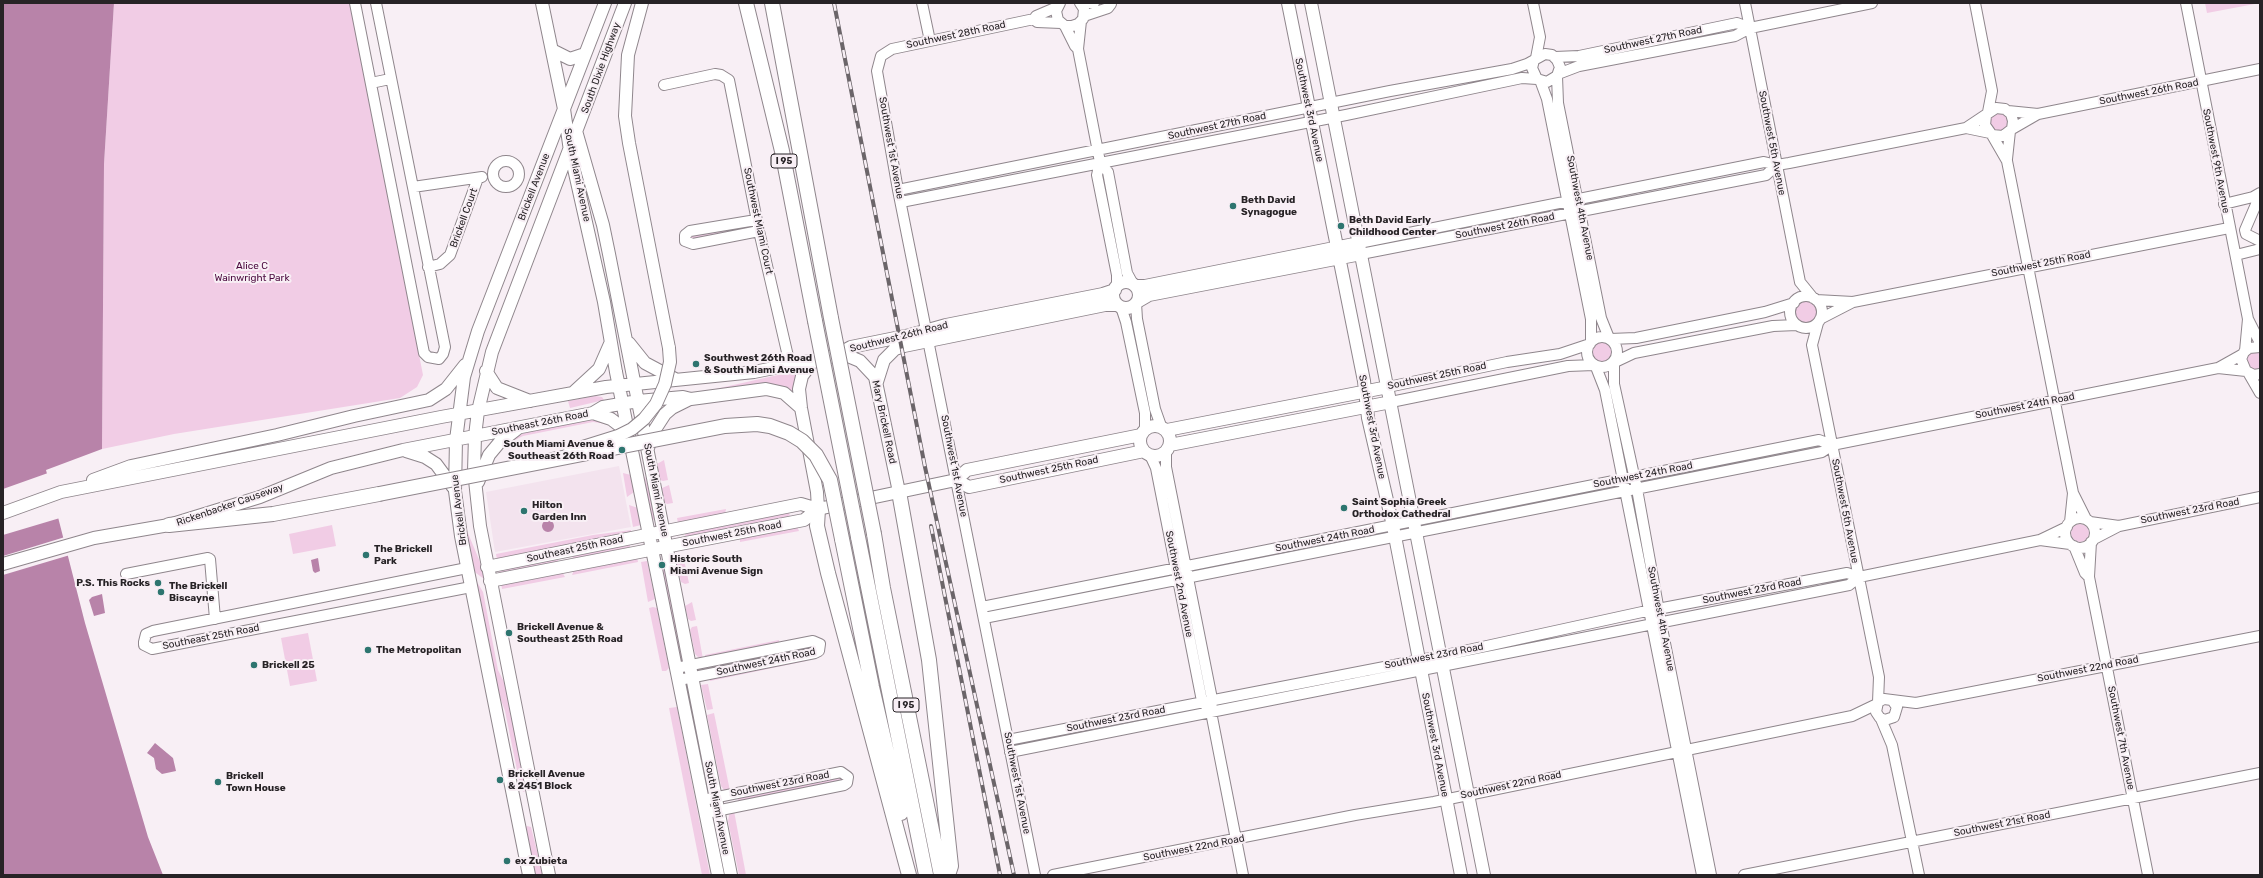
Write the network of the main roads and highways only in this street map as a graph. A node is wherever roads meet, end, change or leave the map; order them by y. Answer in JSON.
{"nodes":[{"id":1,"x":542,"y":3,"type":"edge"},
{"id":2,"x":605,"y":3,"type":"edge"},
{"id":3,"x":625,"y":3,"type":"edge"},
{"id":4,"x":642,"y":3,"type":"edge"},
{"id":5,"x":746,"y":3,"type":"edge"},
{"id":6,"x":772,"y":3,"type":"edge"},
{"id":7,"x":1288,"y":3,"type":"edge"},
{"id":8,"x":1311,"y":3,"type":"edge"},
{"id":9,"x":552,"y":50,"type":"junction"},
{"id":10,"x":585,"y":54,"type":"junction"},
{"id":11,"x":564,"y":109,"type":"junction"},
{"id":12,"x":577,"y":132,"type":"junction"},
{"id":13,"x":570,"y":151,"type":"junction"},
{"id":14,"x":556,"y":185,"type":"junction"},
{"id":15,"x":578,"y":193,"type":"junction"},
{"id":16,"x":1360,"y":249,"type":"junction"},
{"id":17,"x":1337,"y":253,"type":"junction"},
{"id":18,"x":1134,"y":285,"type":"junction"},
{"id":19,"x":1116,"y":288,"type":"junction"},
{"id":20,"x":1137,"y":302,"type":"junction"},
{"id":21,"x":1119,"y":306,"type":"junction"},
{"id":22,"x":927,"y":335,"type":"junction"},
{"id":23,"x":626,"y":339,"type":"junction"},
{"id":24,"x":611,"y":341,"type":"junction"},
{"id":25,"x":834,"y":356,"type":"junction"},
{"id":26,"x":470,"y":359,"type":"junction"},
{"id":27,"x":814,"y":360,"type":"junction"},
{"id":28,"x":486,"y":371,"type":"junction"},
{"id":29,"x":678,"y":381,"type":"junction"},
{"id":30,"x":877,"y":382,"type":"junction"},
{"id":31,"x":635,"y":384,"type":"junction"},
{"id":32,"x":619,"y":386,"type":"junction"},
{"id":33,"x":1388,"y":387,"type":"junction"},
{"id":34,"x":1365,"y":392,"type":"junction"},
{"id":35,"x":573,"y":393,"type":"junction"},
{"id":36,"x":691,"y":398,"type":"junction"},
{"id":37,"x":532,"y":401,"type":"junction"},
{"id":38,"x":638,"y":402,"type":"junction"},
{"id":39,"x":1391,"y":402,"type":"junction"},
{"id":40,"x":622,"y":404,"type":"junction"},
{"id":41,"x":1367,"y":407,"type":"junction"},
{"id":42,"x":801,"y":408,"type":"junction"},
{"id":43,"x":478,"y":411,"type":"junction"},
{"id":44,"x":593,"y":413,"type":"junction"},
{"id":45,"x":458,"y":414,"type":"junction"},
{"id":46,"x":521,"y":426,"type":"junction"},
{"id":47,"x":1164,"y":428,"type":"junction"},
{"id":48,"x":628,"y":432,"type":"junction"},
{"id":49,"x":1143,"y":432,"type":"junction"},
{"id":50,"x":475,"y":436,"type":"junction"},
{"id":51,"x":456,"y":440,"type":"junction"},
{"id":52,"x":648,"y":448,"type":"junction"},
{"id":53,"x":1168,"y":448,"type":"junction"},
{"id":54,"x":403,"y":450,"type":"junction"},
{"id":55,"x":1147,"y":453,"type":"junction"},
{"id":56,"x":555,"y":458,"type":"junction"},
{"id":57,"x":956,"y":480,"type":"junction"},
{"id":58,"x":455,"y":491,"type":"junction"},
{"id":59,"x":476,"y":491,"type":"junction"},
{"id":60,"x":61,"y":492,"type":"junction"},
{"id":61,"x":899,"y":492,"type":"junction"},
{"id":62,"x":818,"y":509,"type":"junction"},
{"id":63,"x":3,"y":513,"type":"edge"},
{"id":64,"x":169,"y":525,"type":"junction"},
{"id":65,"x":664,"y":530,"type":"junction"},
{"id":66,"x":648,"y":534,"type":"junction"},
{"id":67,"x":666,"y":547,"type":"junction"},
{"id":68,"x":651,"y":550,"type":"junction"},
{"id":69,"x":566,"y":551,"type":"junction"},
{"id":70,"x":3,"y":564,"type":"edge"},
{"id":71,"x":569,"y":566,"type":"junction"},
{"id":72,"x":487,"y":567,"type":"junction"},
{"id":73,"x":467,"y":568,"type":"junction"},
{"id":74,"x":490,"y":581,"type":"junction"},
{"id":75,"x":493,"y":597,"type":"junction"},
{"id":76,"x":536,"y":806,"type":"junction"},
{"id":77,"x":516,"y":810,"type":"junction"},
{"id":78,"x":529,"y":875,"type":"edge"},
{"id":79,"x":549,"y":875,"type":"edge"},
{"id":80,"x":718,"y":875,"type":"edge"},
{"id":81,"x":731,"y":875,"type":"edge"},
{"id":82,"x":909,"y":875,"type":"edge"},
{"id":83,"x":914,"y":875,"type":"edge"},
{"id":84,"x":926,"y":875,"type":"edge"},
{"id":85,"x":941,"y":875,"type":"edge"},
{"id":86,"x":948,"y":875,"type":"edge"},
{"id":87,"x":1461,"y":875,"type":"edge"},
{"id":88,"x":1484,"y":875,"type":"edge"}],
"edges":[{"from":1,"to":9,"type":"main road","name":"South Miami Avenue"},
{"from":2,"to":10,"type":"main road","name":"South Dixie Highway"},
{"from":3,"to":12,"type":"main road","name":"South Dixie Highway"},
{"from":4,"to":56,"type":"main road","bridge":true},
{"from":5,"to":84,"type":"highway","number":"I 95","bridge":true},
{"from":6,"to":85,"type":"highway","number":"I 95","bridge":true},
{"from":7,"to":17,"type":"main road","name":"Southwest 3rd Avenue"},
{"from":8,"to":16,"type":"main road"},
{"from":9,"to":10,"type":"main road"},
{"from":9,"to":11,"type":"main road","name":"South Miami Avenue"},
{"from":10,"to":11,"type":"main road","name":"South Dixie Highway"},
{"from":11,"to":12,"type":"main road","name":"South Miami Avenue"},
{"from":11,"to":13,"type":"main road","name":"South Miami Avenue"},
{"from":11,"to":26,"type":"main road","name":"Brickell Avenue"},
{"from":12,"to":13,"type":"main road","name":"Brickell Avenue"},
{"from":12,"to":23,"type":"main road","name":"South Miami Avenue"},
{"from":13,"to":14,"type":"main road","name":"Brickell Avenue"},
{"from":13,"to":15,"type":"main road","name":"South Miami Avenue"},
{"from":14,"to":15,"type":"main road"},
{"from":14,"to":28,"type":"main road","name":"Brickell Avenue"},
{"from":15,"to":24,"type":"main road","name":"South Miami Avenue"},
{"from":16,"to":17,"type":"main road","name":"Southwest 26th Road"},
{"from":16,"to":33,"type":"main road"},
{"from":17,"to":18,"type":"main road","name":"Southwest 26th Road"},
{"from":17,"to":20,"type":"main road","name":"Southwest 26th Road"},
{"from":17,"to":34,"type":"main road","name":"Southwest 3rd Avenue"},
{"from":18,"to":19,"type":"main road"},
{"from":18,"to":20,"type":"main road"},
{"from":19,"to":21,"type":"main road"},
{"from":19,"to":22,"type":"main road","name":"Southwest 26th Road"},
{"from":20,"to":21,"type":"main road"},
{"from":21,"to":22,"type":"main road","name":"Southwest 26th Road"},
{"from":22,"to":25,"type":"main road","name":"Southwest 26th Road"},
{"from":22,"to":30,"type":"main road","name":"Southwest 26th Road"},
{"from":23,"to":29,"type":"main road"},
{"from":23,"to":31,"type":"main road","name":"South Miami Avenue"},
{"from":24,"to":32,"type":"main road","name":"South Miami Avenue"},
{"from":24,"to":35,"type":"main road"},
{"from":25,"to":27,"type":"main road","name":"Southwest 26th Road"},
{"from":25,"to":30,"type":"main road","name":"Mary Brickell Road"},
{"from":26,"to":45,"type":"main road","name":"Brickell Avenue"},
{"from":26,"to":60,"type":"main road"},
{"from":27,"to":29,"type":"main road","name":"Southwest 26th Road"},
{"from":27,"to":42,"type":"main road"},
{"from":28,"to":37,"type":"main road"},
{"from":28,"to":43,"type":"main road","name":"Brickell Avenue"},
{"from":29,"to":31,"type":"main road","name":"Southwest 26th Road"},
{"from":30,"to":61,"type":"main road","name":"Mary Brickell Road"},
{"from":31,"to":32,"type":"main road","name":"Southwest 26th Road"},
{"from":31,"to":38,"type":"main road","name":"South Miami Avenue"},
{"from":32,"to":35,"type":"main road"},
{"from":32,"to":40,"type":"main road","name":"South Miami Avenue"},
{"from":33,"to":34,"type":"main road","name":"Southwest 25th Road"},
{"from":33,"to":39,"type":"main road"},
{"from":34,"to":41,"type":"main road","name":"Southwest 3rd Avenue"},
{"from":34,"to":47,"type":"main road","name":"Southwest 25th Road"},
{"from":35,"to":37,"type":"main road"},
{"from":36,"to":38,"type":"main road"},
{"from":36,"to":42,"type":"main road"},
{"from":36,"to":52,"type":"main road"},
{"from":37,"to":43,"type":"main road"},
{"from":38,"to":40,"type":"main road","name":"Southeast 26th Road"},
{"from":38,"to":52,"type":"main road","name":"South Miami Avenue"},
{"from":39,"to":41,"type":"main road","name":"Southwest 25th Road"},
{"from":39,"to":88,"type":"main road"},
{"from":40,"to":44,"type":"main road","name":"Southeast 26th Road"},
{"from":40,"to":48,"type":"main road","name":"South Miami Avenue"},
{"from":41,"to":53,"type":"main road","name":"Southwest 25th Road"},
{"from":41,"to":87,"type":"main road","name":"Southwest 3rd Avenue"},
{"from":42,"to":62,"type":"main road"},
{"from":43,"to":45,"type":"main road"},
{"from":43,"to":50,"type":"main road","name":"Brickell Avenue"},
{"from":44,"to":46,"type":"main road","name":"Southeast 26th Road"},
{"from":44,"to":48,"type":"main road"},
{"from":45,"to":51,"type":"main road","name":"Brickell Avenue"},
{"from":45,"to":60,"type":"main road"},
{"from":46,"to":50,"type":"main road","name":"Southeast 26th Road"},
{"from":46,"to":59,"type":"main road"},
{"from":47,"to":49,"type":"main road"},
{"from":47,"to":53,"type":"main road"},
{"from":48,"to":66,"type":"main road","name":"South Miami Avenue"},
{"from":49,"to":55,"type":"main road"},
{"from":49,"to":57,"type":"main road","name":"Southwest 25th Road"},
{"from":50,"to":51,"type":"main road","name":"Southeast 26th Road"},
{"from":50,"to":59,"type":"main road","name":"Brickell Avenue"},
{"from":51,"to":54,"type":"main road","name":"Rickenbacker Causeway"},
{"from":51,"to":58,"type":"main road","name":"Brickell Avenue"},
{"from":52,"to":65,"type":"main road","name":"South Miami Avenue"},
{"from":53,"to":55,"type":"main road"},
{"from":54,"to":58,"type":"main road"},
{"from":54,"to":64,"type":"main road","name":"Rickenbacker Causeway"},
{"from":55,"to":57,"type":"main road","name":"Southwest 25th Road"},
{"from":56,"to":64,"type":"highway","bridge":true},
{"from":56,"to":83,"type":"highway","bridge":true},
{"from":57,"to":61,"type":"main road","name":"Southwest 25th Road"},
{"from":58,"to":73,"type":"main road","name":"Brickell Avenue"},
{"from":59,"to":72,"type":"main road","name":"Brickell Avenue"},
{"from":60,"to":63,"type":"main road"},
{"from":61,"to":62,"type":"main road","name":"Southwest 25th Road"},
{"from":61,"to":86,"type":"highway"},
{"from":62,"to":65,"type":"main road","name":"Southwest 25th Road"},
{"from":62,"to":67,"type":"main road","name":"Southwest 25th Road"},
{"from":62,"to":82,"type":"highway"},
{"from":64,"to":70,"type":"main road","name":"Rickenbacker Causeway"},
{"from":65,"to":66,"type":"main road","name":"Southeast 25th Road"},
{"from":65,"to":67,"type":"main road","name":"South Miami Avenue"},
{"from":66,"to":68,"type":"main road","name":"South Miami Avenue"},
{"from":66,"to":69,"type":"main road","name":"Southeast 25th Road"},
{"from":67,"to":68,"type":"main road","name":"Southeast 25th Road"},
{"from":67,"to":81,"type":"main road","name":"South Miami Avenue"},
{"from":68,"to":71,"type":"main road","name":"Southeast 25th Road"},
{"from":68,"to":80,"type":"main road","name":"South Miami Avenue"},
{"from":69,"to":71,"type":"main road"},
{"from":69,"to":72,"type":"main road","name":"Southeast 25th Road"},
{"from":71,"to":74,"type":"main road","name":"Southeast 25th Road"},
{"from":72,"to":74,"type":"main road","name":"Brickell Avenue"},
{"from":73,"to":75,"type":"main road"},
{"from":73,"to":77,"type":"main road","name":"Brickell Avenue"},
{"from":74,"to":75,"type":"main road","name":"Brickell Avenue"},
{"from":75,"to":76,"type":"main road","name":"Brickell Avenue"},
{"from":76,"to":77,"type":"main road"},
{"from":76,"to":79,"type":"main road","name":"Brickell Avenue"},
{"from":77,"to":78,"type":"main road","name":"Brickell Avenue"}]}
